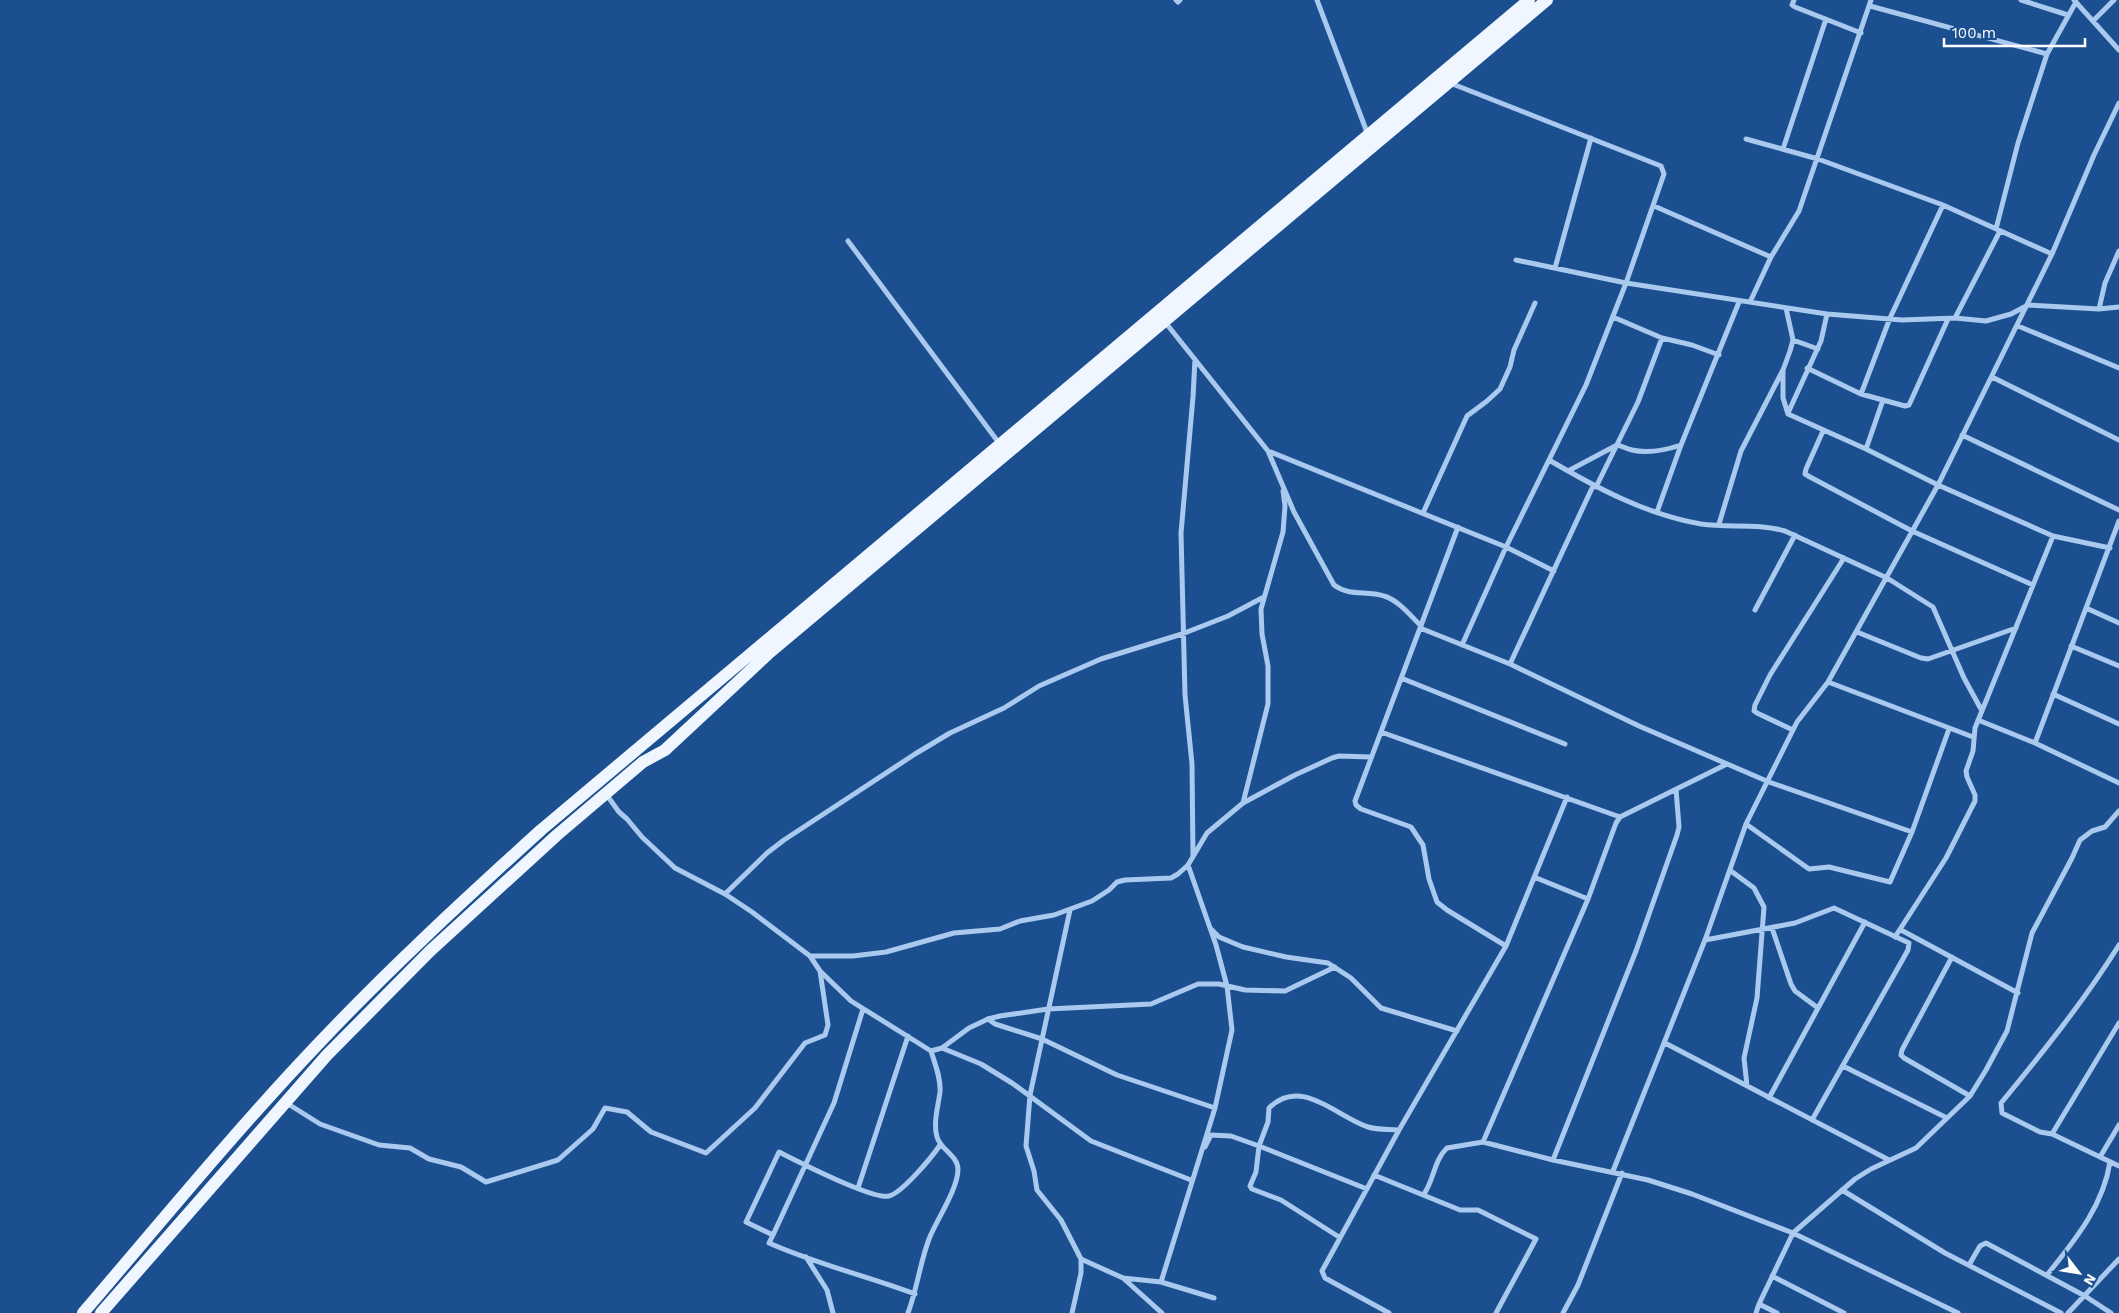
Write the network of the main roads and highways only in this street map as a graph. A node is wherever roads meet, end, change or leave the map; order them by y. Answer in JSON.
{"nodes":[{"id":1,"x":1529,"y":0,"type":"edge"},
{"id":2,"x":1547,"y":0,"type":"edge"},
{"id":3,"x":1370,"y":142,"type":"junction"},
{"id":4,"x":83,"y":1313,"type":"edge"},
{"id":5,"x":101,"y":1313,"type":"edge"}],
"edges":[{"from":1,"to":3,"type":"main road"},
{"from":2,"to":3,"type":"main road"},
{"from":3,"to":4,"type":"main road"},
{"from":3,"to":5,"type":"main road"}]}
